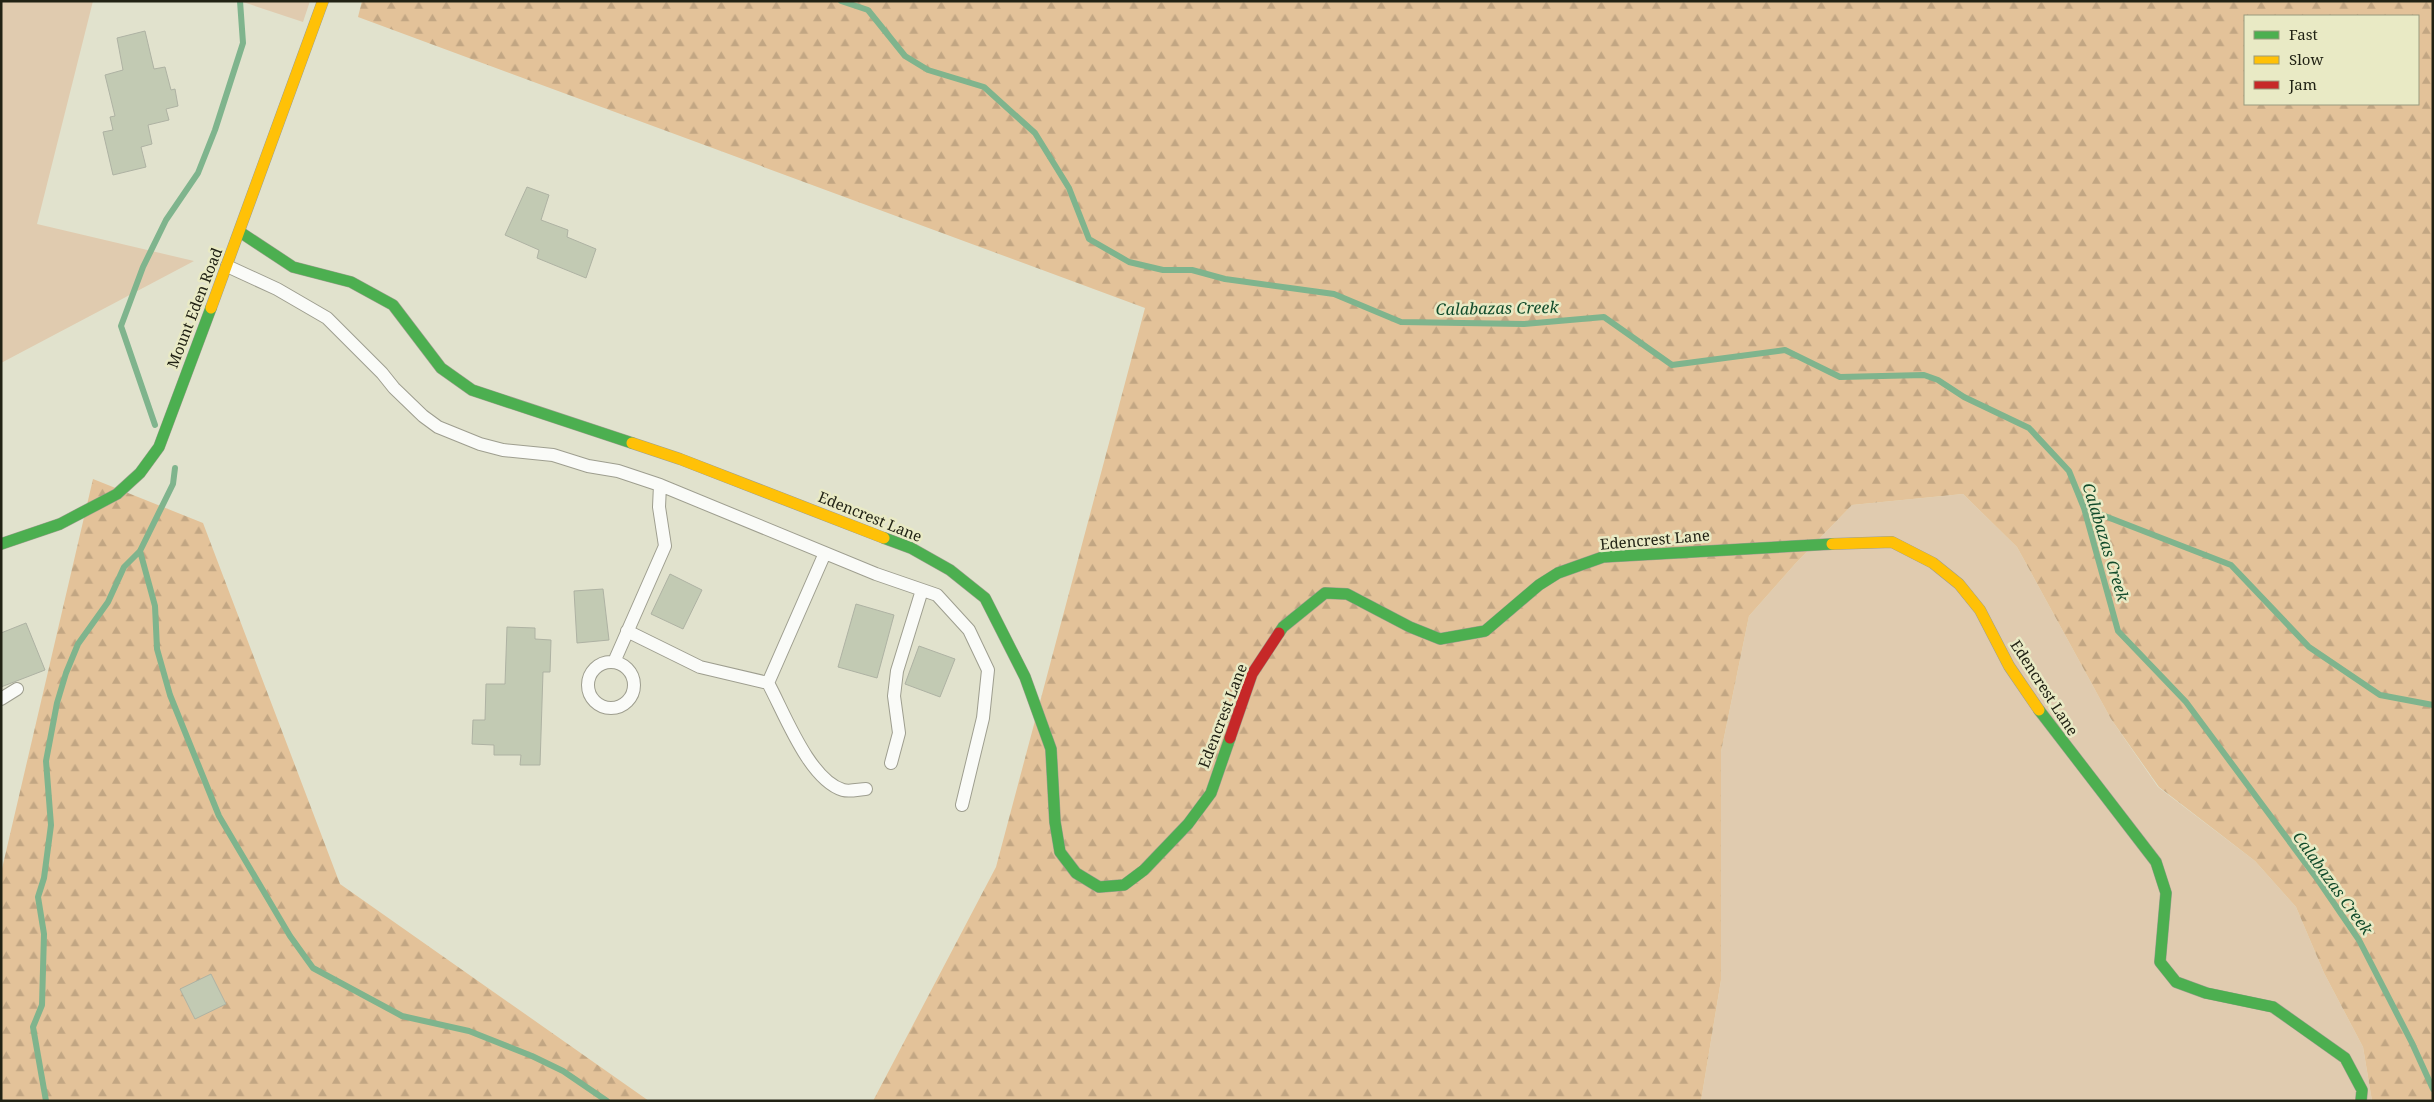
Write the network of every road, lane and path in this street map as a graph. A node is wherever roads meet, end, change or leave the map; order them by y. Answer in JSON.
{"nodes":[{"id":1,"x":323,"y":1,"type":"edge"},
{"id":2,"x":240,"y":232,"type":"junction"},
{"id":3,"x":227,"y":266,"type":"junction"},
{"id":4,"x":660,"y":485,"type":"junction"},
{"id":5,"x":1,"y":544,"type":"edge"},
{"id":6,"x":824,"y":553,"type":"junction"},
{"id":7,"x":922,"y":590,"type":"junction"},
{"id":8,"x":627,"y":631,"type":"junction"},
{"id":9,"x":614,"y":662,"type":"dead end"},
{"id":10,"x":768,"y":683,"type":"junction"},
{"id":11,"x":17,"y":689,"type":"dead end"},
{"id":12,"x":1,"y":699,"type":"edge"},
{"id":13,"x":891,"y":763,"type":"dead end"},
{"id":14,"x":866,"y":789,"type":"dead end"},
{"id":15,"x":962,"y":805,"type":"dead end"},
{"id":16,"x":2360,"y":1101,"type":"edge"}],
"edges":[{"from":1,"to":2,"type":"street","name":"Mount Eden Road"},
{"from":2,"to":3,"type":"street","name":"Mount Eden Road"},
{"from":2,"to":16,"type":"street","name":"Edencrest Lane"},
{"from":3,"to":4,"type":"lane"},
{"from":3,"to":5,"type":"street","name":"Mount Eden Road"},
{"from":4,"to":6,"type":"lane"},
{"from":4,"to":8,"type":"lane"},
{"from":6,"to":7,"type":"lane"},
{"from":6,"to":10,"type":"lane"},
{"from":7,"to":13,"type":"lane"},
{"from":7,"to":15,"type":"lane"},
{"from":8,"to":9,"type":"lane"},
{"from":8,"to":10,"type":"lane"},
{"from":10,"to":14,"type":"lane"},
{"from":11,"to":12,"type":"lane"}]}
